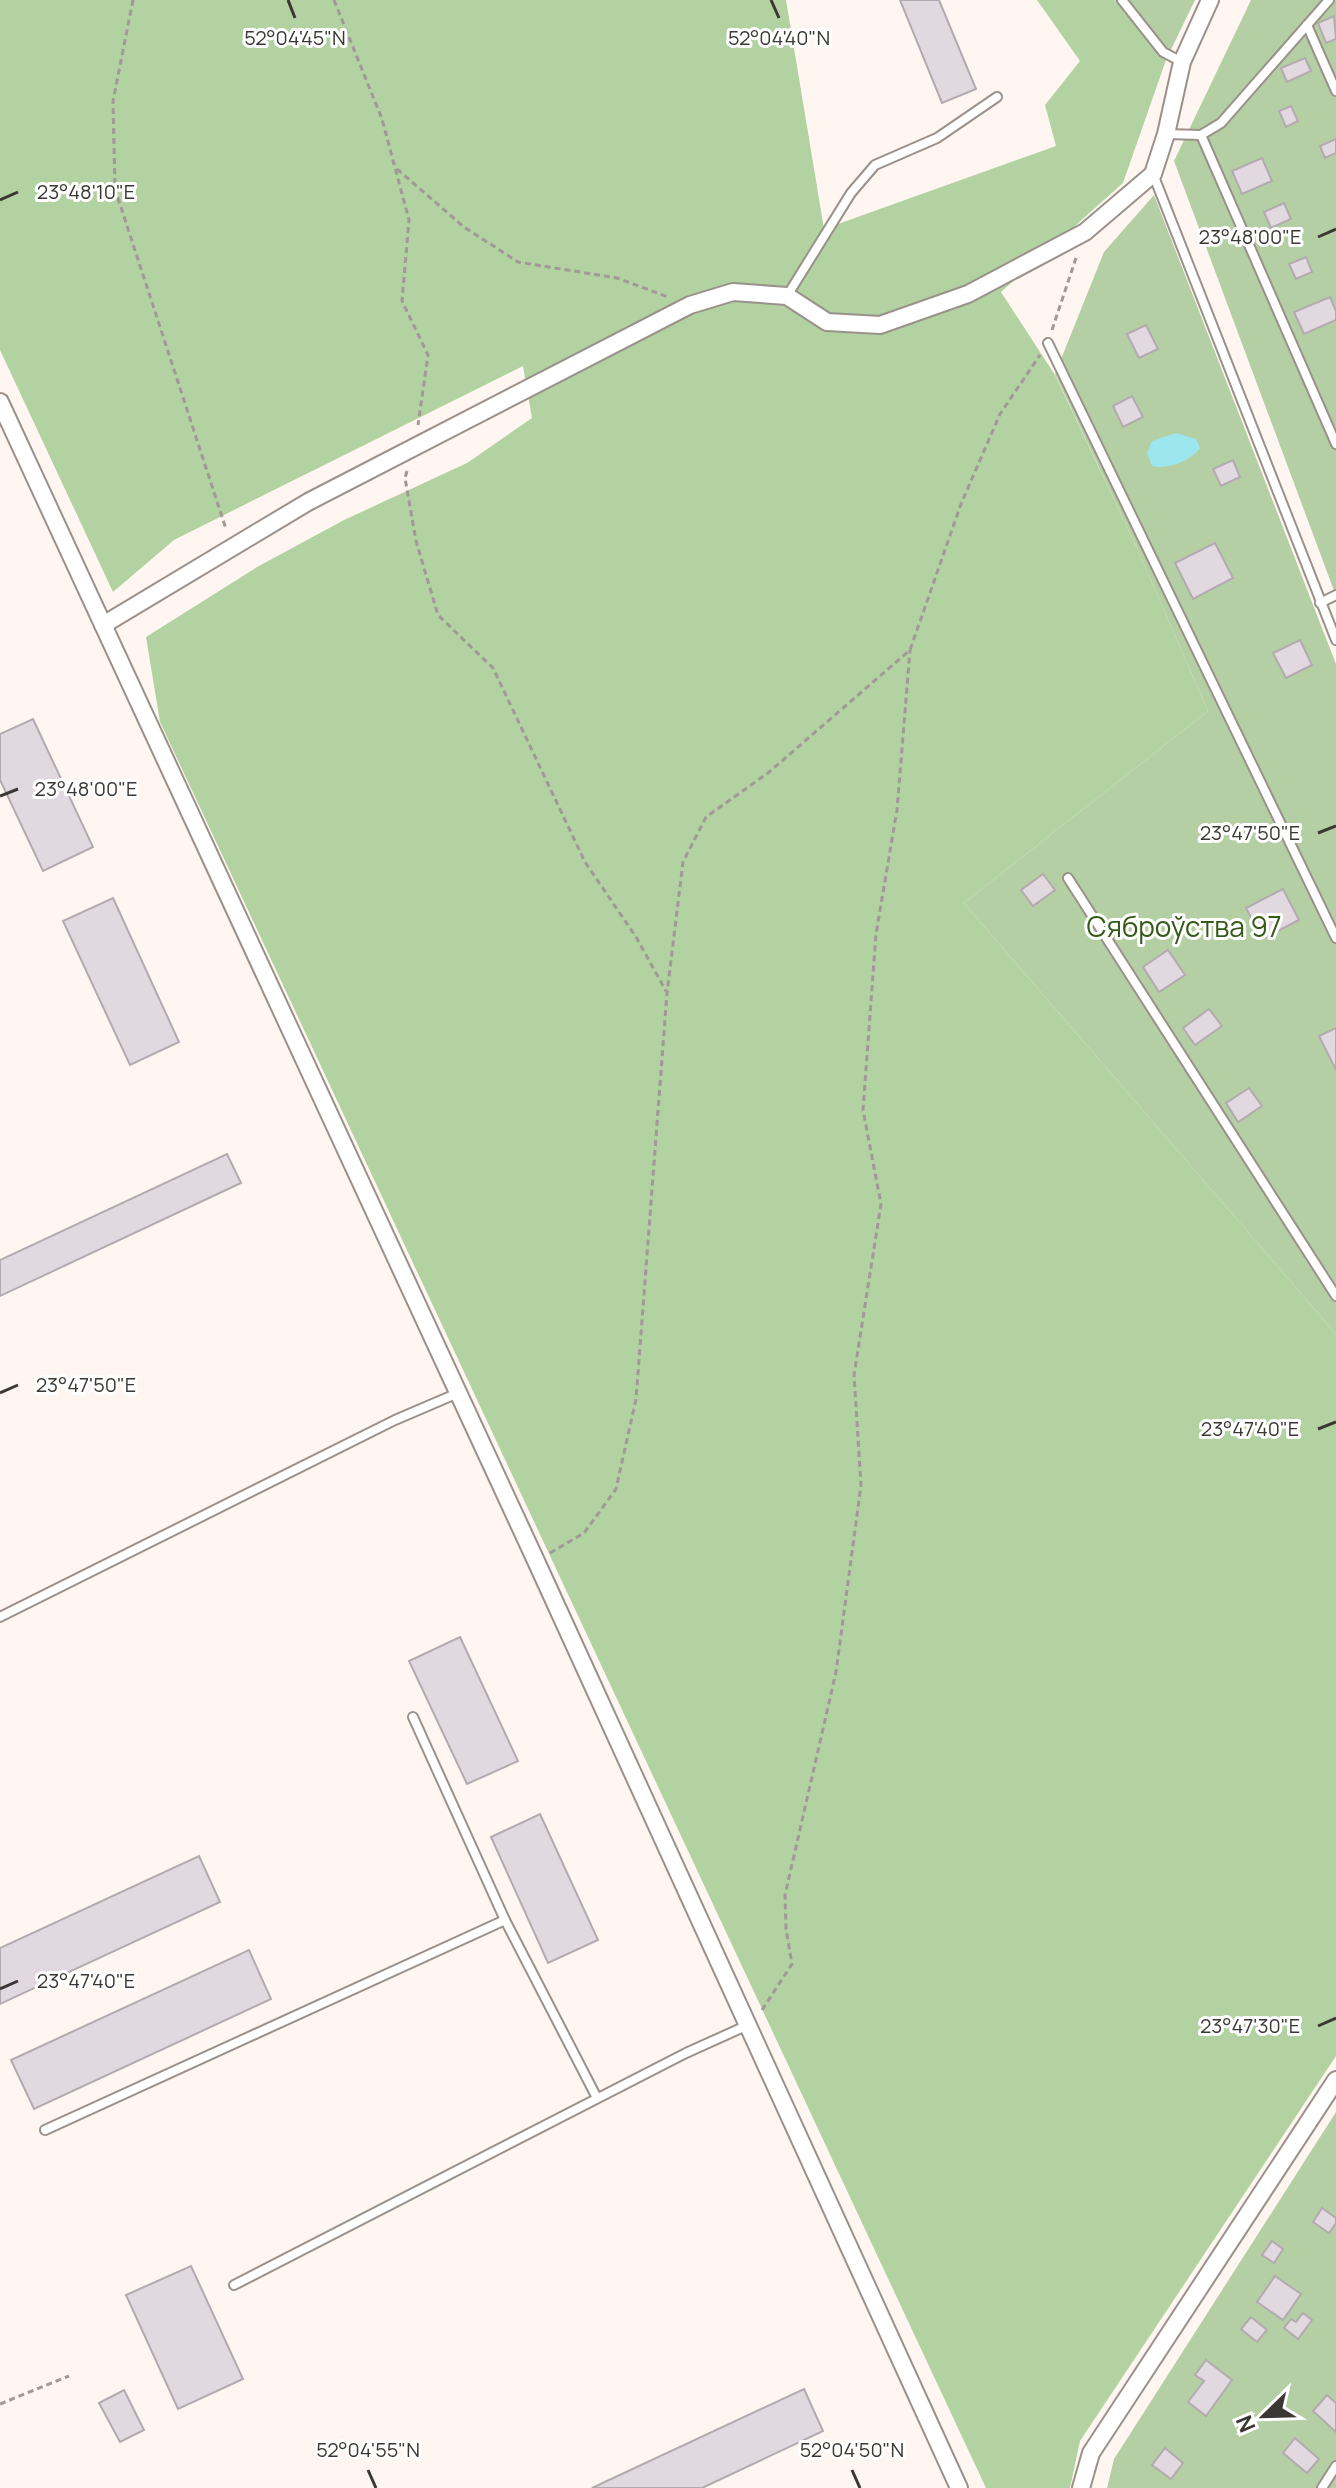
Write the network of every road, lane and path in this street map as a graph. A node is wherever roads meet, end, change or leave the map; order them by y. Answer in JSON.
{"nodes":[{"id":1,"x":133,"y":0,"type":"edge"},
{"id":2,"x":334,"y":0,"type":"edge"},
{"id":3,"x":1122,"y":0,"type":"edge"},
{"id":4,"x":1210,"y":0,"type":"edge"},
{"id":5,"x":1329,"y":0,"type":"edge"},
{"id":6,"x":1307,"y":25,"type":"junction"},
{"id":7,"x":1182,"y":62,"type":"junction"},
{"id":8,"x":1336,"y":91,"type":"edge"},
{"id":9,"x":997,"y":97,"type":"dead end"},
{"id":10,"x":1166,"y":134,"type":"junction"},
{"id":11,"x":1201,"y":135,"type":"junction"},
{"id":12,"x":397,"y":169,"type":"junction"},
{"id":13,"x":1153,"y":174,"type":"junction"},
{"id":14,"x":1085,"y":232,"type":"junction"},
{"id":15,"x":787,"y":296,"type":"junction"},
{"id":16,"x":690,"y":305,"type":"junction"},
{"id":17,"x":1048,"y":343,"type":"junction"},
{"id":18,"x":0,"y":402,"type":"edge"},
{"id":19,"x":1336,"y":444,"type":"edge"},
{"id":20,"x":414,"y":448,"type":"junction"},
{"id":21,"x":233,"y":547,"type":"junction"},
{"id":22,"x":1336,"y":595,"type":"edge"},
{"id":23,"x":1320,"y":603,"type":"junction"},
{"id":24,"x":103,"y":625,"type":"junction"},
{"id":25,"x":1336,"y":640,"type":"edge"},
{"id":26,"x":910,"y":650,"type":"junction"},
{"id":27,"x":1068,"y":878,"type":"dead end"},
{"id":28,"x":1336,"y":938,"type":"edge"},
{"id":29,"x":667,"y":993,"type":"junction"},
{"id":30,"x":1336,"y":1296,"type":"edge"},
{"id":31,"x":458,"y":1393,"type":"junction"},
{"id":32,"x":536,"y":1561,"type":"junction"},
{"id":33,"x":0,"y":1617,"type":"edge"},
{"id":34,"x":413,"y":1717,"type":"dead end"},
{"id":35,"x":505,"y":1920,"type":"junction"},
{"id":36,"x":748,"y":2024,"type":"junction"},
{"id":37,"x":758,"y":2046,"type":"junction"},
{"id":38,"x":1336,"y":2080,"type":"edge"},
{"id":39,"x":597,"y":2098,"type":"junction"},
{"id":40,"x":45,"y":2130,"type":"dead end"},
{"id":41,"x":234,"y":2285,"type":"dead end"},
{"id":42,"x":69,"y":2376,"type":"dead end"},
{"id":43,"x":0,"y":2404,"type":"edge"},
{"id":44,"x":1336,"y":2466,"type":"edge"},
{"id":45,"x":959,"y":2488,"type":"edge"},
{"id":46,"x":1081,"y":2488,"type":"edge"},
{"id":47,"x":1322,"y":2488,"type":"edge"}],
"edges":[{"from":1,"to":21,"type":"path"},
{"from":2,"to":12,"type":"path"},
{"from":3,"to":7,"type":"lane"},
{"from":4,"to":7,"type":"street"},
{"from":5,"to":6,"type":"lane"},
{"from":6,"to":8,"type":"lane"},
{"from":6,"to":11,"type":"lane"},
{"from":7,"to":10,"type":"street"},
{"from":9,"to":15,"type":"lane"},
{"from":10,"to":11,"type":"lane"},
{"from":10,"to":13,"type":"street"},
{"from":11,"to":19,"type":"lane"},
{"from":12,"to":16,"type":"path"},
{"from":12,"to":20,"type":"path"},
{"from":13,"to":14,"type":"street"},
{"from":13,"to":23,"type":"lane"},
{"from":14,"to":15,"type":"street"},
{"from":14,"to":17,"type":"path"},
{"from":15,"to":16,"type":"street"},
{"from":16,"to":20,"type":"street"},
{"from":17,"to":26,"type":"path"},
{"from":17,"to":28,"type":"lane"},
{"from":18,"to":24,"type":"street"},
{"from":20,"to":21,"type":"street"},
{"from":20,"to":29,"type":"path"},
{"from":21,"to":24,"type":"street"},
{"from":22,"to":23,"type":"lane"},
{"from":23,"to":25,"type":"lane"},
{"from":24,"to":31,"type":"street"},
{"from":26,"to":29,"type":"path"},
{"from":26,"to":37,"type":"path"},
{"from":27,"to":30,"type":"lane"},
{"from":29,"to":32,"type":"path"},
{"from":31,"to":32,"type":"street"},
{"from":31,"to":33,"type":"lane"},
{"from":32,"to":36,"type":"street"},
{"from":34,"to":35,"type":"lane"},
{"from":35,"to":39,"type":"lane"},
{"from":35,"to":40,"type":"lane"},
{"from":36,"to":37,"type":"street"},
{"from":36,"to":39,"type":"lane"},
{"from":37,"to":45,"type":"street"},
{"from":38,"to":46,"type":"street"},
{"from":39,"to":41,"type":"lane"},
{"from":42,"to":43,"type":"path"},
{"from":44,"to":47,"type":"lane"}]}
